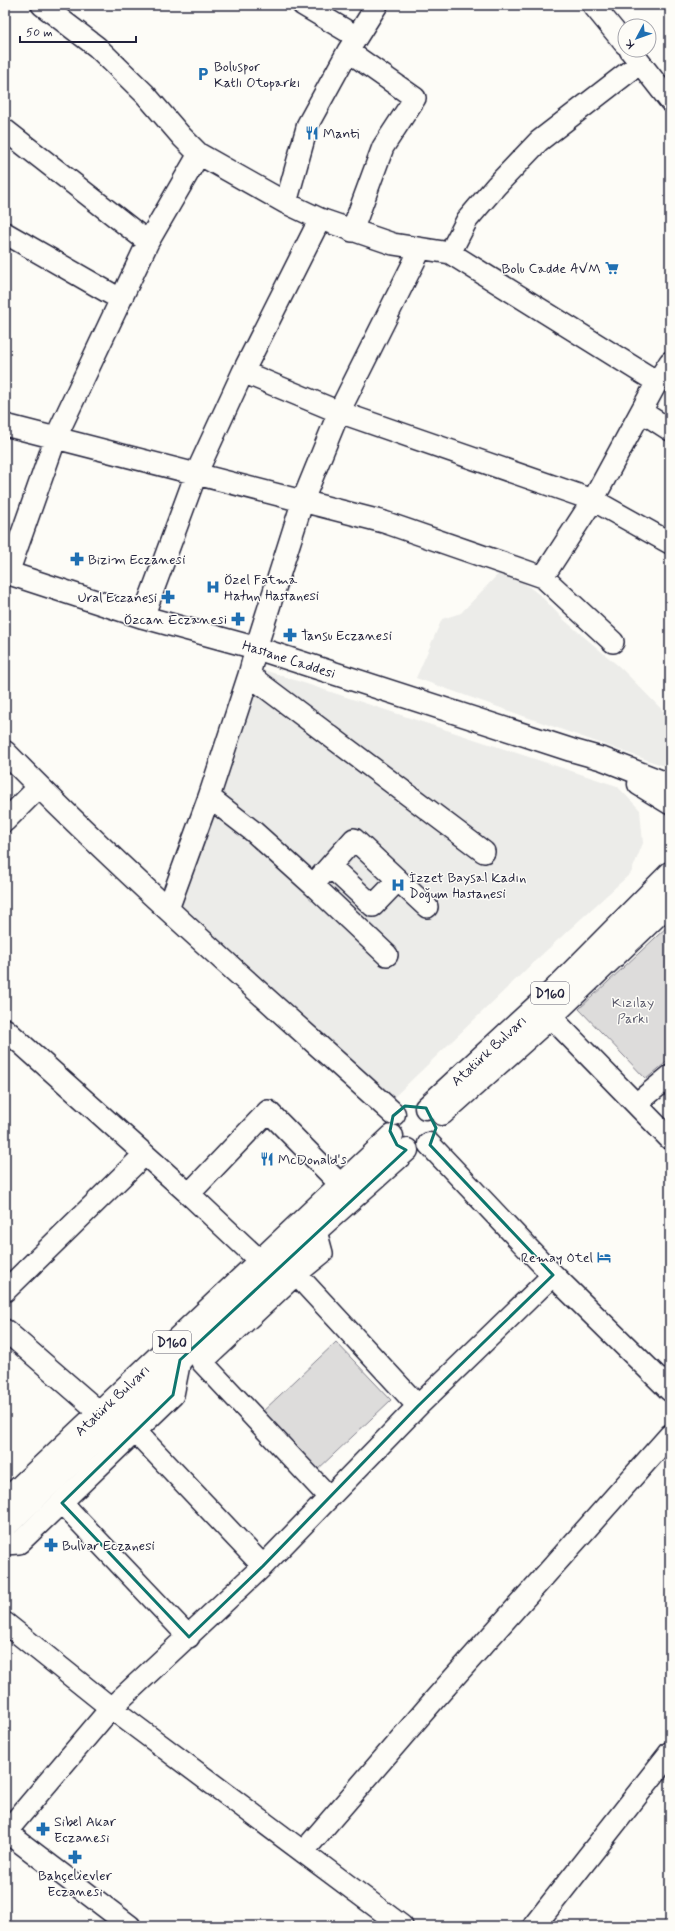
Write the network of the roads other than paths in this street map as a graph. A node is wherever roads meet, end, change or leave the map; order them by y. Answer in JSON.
{"nodes":[{"id":1,"x":42,"y":5,"type":"edge"},
{"id":2,"x":303,"y":5,"type":"edge"},
{"id":3,"x":376,"y":5,"type":"edge"},
{"id":4,"x":593,"y":5,"type":"edge"},
{"id":5,"x":617,"y":34,"type":"edge"},
{"id":6,"x":352,"y":44,"type":"junction"},
{"id":7,"x":633,"y":58,"type":"edge"},
{"id":8,"x":637,"y":58,"type":"edge"},
{"id":9,"x":670,"y":101,"type":"edge"},
{"id":10,"x":5,"y":130,"type":"edge"},
{"id":11,"x":199,"y":154,"type":"junction"},
{"id":12,"x":286,"y":204,"type":"junction"},
{"id":13,"x":320,"y":219,"type":"junction"},
{"id":14,"x":352,"y":230,"type":"junction"},
{"id":15,"x":5,"y":233,"type":"edge"},
{"id":16,"x":148,"y":242,"type":"junction"},
{"id":17,"x":420,"y":250,"type":"junction"},
{"id":18,"x":450,"y":253,"type":"junction"},
{"id":19,"x":120,"y":299,"type":"junction"},
{"id":20,"x":670,"y":362,"type":"edge"},
{"id":21,"x":243,"y":372,"type":"junction"},
{"id":22,"x":657,"y":382,"type":"junction"},
{"id":23,"x":339,"y":412,"type":"junction"},
{"id":24,"x":642,"y":412,"type":"junction"},
{"id":25,"x":5,"y":425,"type":"edge"},
{"id":26,"x":670,"y":430,"type":"edge"},
{"id":27,"x":56,"y":437,"type":"junction"},
{"id":28,"x":196,"y":474,"type":"junction"},
{"id":29,"x":303,"y":500,"type":"junction"},
{"id":30,"x":593,"y":500,"type":"junction"},
{"id":31,"x":670,"y":543,"type":"edge"},
{"id":32,"x":7,"y":572,"type":"edge"},
{"id":33,"x":543,"y":577,"type":"junction"},
{"id":34,"x":143,"y":616,"type":"junction"},
{"id":35,"x":613,"y":642,"type":"dead end"},
{"id":36,"x":256,"y":648,"type":"junction"},
{"id":37,"x":249,"y":675,"type":"junction"},
{"id":38,"x":571,"y":750,"type":"junction"},
{"id":39,"x":5,"y":752,"type":"edge"},
{"id":40,"x":670,"y":785,"type":"edge"},
{"id":41,"x":39,"y":786,"type":"junction"},
{"id":42,"x":209,"y":797,"type":"junction"},
{"id":43,"x":670,"y":803,"type":"edge"},
{"id":44,"x":5,"y":821,"type":"edge"},
{"id":45,"x":484,"y":852,"type":"dead end"},
{"id":46,"x":330,"y":866,"type":"junction"},
{"id":47,"x":670,"y":872,"type":"edge"},
{"id":48,"x":398,"y":880,"type":"junction"},
{"id":49,"x":313,"y":885,"type":"junction"},
{"id":50,"x":670,"y":903,"type":"edge"},
{"id":51,"x":427,"y":907,"type":"dead end"},
{"id":52,"x":168,"y":909,"type":"junction"},
{"id":53,"x":387,"y":955,"type":"dead end"},
{"id":54,"x":551,"y":1017,"type":"junction"},
{"id":55,"x":5,"y":1030,"type":"edge"},
{"id":56,"x":670,"y":1076,"type":"edge"},
{"id":57,"x":636,"y":1104,"type":"junction"},
{"id":58,"x":394,"y":1114,"type":"junction"},
{"id":59,"x":430,"y":1114,"type":"junction"},
{"id":60,"x":670,"y":1139,"type":"edge"},
{"id":61,"x":399,"y":1143,"type":"junction"},
{"id":62,"x":429,"y":1144,"type":"junction"},
{"id":63,"x":144,"y":1155,"type":"junction"},
{"id":64,"x":340,"y":1184,"type":"junction"},
{"id":65,"x":189,"y":1194,"type":"junction"},
{"id":66,"x":316,"y":1231,"type":"junction"},
{"id":67,"x":259,"y":1260,"type":"junction"},
{"id":68,"x":296,"y":1274,"type":"junction"},
{"id":69,"x":553,"y":1275,"type":"junction"},
{"id":70,"x":5,"y":1290,"type":"edge"},
{"id":71,"x":5,"y":1330,"type":"edge"},
{"id":72,"x":180,"y":1360,"type":"junction"},
{"id":73,"x":670,"y":1390,"type":"edge"},
{"id":74,"x":418,"y":1406,"type":"junction"},
{"id":75,"x":98,"y":1411,"type":"junction"},
{"id":76,"x":136,"y":1432,"type":"junction"},
{"id":77,"x":670,"y":1435,"type":"edge"},
{"id":78,"x":330,"y":1497,"type":"junction"},
{"id":79,"x":5,"y":1501,"type":"edge"},
{"id":80,"x":62,"y":1503,"type":"junction"},
{"id":81,"x":5,"y":1527,"type":"edge"},
{"id":82,"x":5,"y":1544,"type":"edge"},
{"id":83,"x":263,"y":1566,"type":"junction"},
{"id":84,"x":5,"y":1623,"type":"edge"},
{"id":85,"x":189,"y":1637,"type":"junction"},
{"id":86,"x":111,"y":1708,"type":"junction"},
{"id":87,"x":670,"y":1753,"type":"edge"},
{"id":88,"x":6,"y":1831,"type":"edge"},
{"id":89,"x":303,"y":1852,"type":"junction"},
{"id":90,"x":130,"y":1926,"type":"edge"},
{"id":91,"x":402,"y":1926,"type":"edge"},
{"id":92,"x":534,"y":1926,"type":"edge"}],
"edges":[{"from":1,"to":11,"type":"street"},
{"from":2,"to":6,"type":"street"},
{"from":3,"to":6,"type":"street"},
{"from":4,"to":5,"type":"street"},
{"from":6,"to":12,"type":"street"},
{"from":6,"to":14,"type":"street"},
{"from":7,"to":18,"type":"street"},
{"from":8,"to":9,"type":"street"},
{"from":10,"to":16,"type":"street"},
{"from":11,"to":12,"type":"street"},
{"from":11,"to":16,"type":"street"},
{"from":12,"to":13,"type":"street"},
{"from":13,"to":14,"type":"street"},
{"from":13,"to":21,"type":"street"},
{"from":14,"to":17,"type":"street"},
{"from":15,"to":19,"type":"street"},
{"from":16,"to":19,"type":"street"},
{"from":17,"to":18,"type":"street"},
{"from":17,"to":23,"type":"street"},
{"from":18,"to":22,"type":"street"},
{"from":19,"to":27,"type":"street"},
{"from":20,"to":22,"type":"street"},
{"from":21,"to":23,"type":"street"},
{"from":21,"to":28,"type":"street"},
{"from":22,"to":24,"type":"street"},
{"from":23,"to":29,"type":"street"},
{"from":23,"to":30,"type":"street"},
{"from":24,"to":26,"type":"street"},
{"from":24,"to":30,"type":"street"},
{"from":25,"to":27,"type":"street"},
{"from":27,"to":28,"type":"street"},
{"from":27,"to":32,"type":"street"},
{"from":28,"to":29,"type":"street"},
{"from":28,"to":34,"type":"street"},
{"from":29,"to":33,"type":"street"},
{"from":29,"to":36,"type":"street"},
{"from":30,"to":31,"type":"street"},
{"from":30,"to":33,"type":"street"},
{"from":32,"to":34,"type":"main road","name":"Hastane Caddesi"},
{"from":33,"to":35,"type":"street"},
{"from":34,"to":36,"type":"main road","name":"Hastane Caddesi"},
{"from":36,"to":37,"type":"street"},
{"from":36,"to":38,"type":"main road","name":"Hastane Caddesi"},
{"from":37,"to":42,"type":"street"},
{"from":37,"to":45,"type":"street"},
{"from":38,"to":40,"type":"main road","name":"Hastane Caddesi"},
{"from":38,"to":43,"type":"main road","name":"Hastane Caddesi"},
{"from":39,"to":41,"type":"main road"},
{"from":41,"to":44,"type":"street"},
{"from":41,"to":52,"type":"main road"},
{"from":42,"to":49,"type":"street"},
{"from":42,"to":52,"type":"street"},
{"from":46,"to":48,"type":"street"},
{"from":46,"to":48,"type":"street"},
{"from":46,"to":49,"type":"street"},
{"from":47,"to":59,"type":"main road","name":"Atatürk Bulvarı","number":"D160"},
{"from":48,"to":51,"type":"street"},
{"from":49,"to":53,"type":"street"},
{"from":50,"to":54,"type":"main road","number":"D160"},
{"from":52,"to":58,"type":"main road"},
{"from":54,"to":57,"type":"street"},
{"from":54,"to":59,"type":"main road"},
{"from":55,"to":63,"type":"street"},
{"from":56,"to":57,"type":"street"},
{"from":57,"to":60,"type":"street"},
{"from":58,"to":59,"type":"main road"},
{"from":58,"to":61,"type":"main road"},
{"from":59,"to":62,"type":"main road"},
{"from":61,"to":62,"type":"main road"},
{"from":61,"to":64,"type":"main road","name":"Atatürk Bulvarı"},
{"from":61,"to":66,"type":"main road","name":"Atatürk Bulvarı"},
{"from":62,"to":69,"type":"main road"},
{"from":63,"to":65,"type":"street"},
{"from":63,"to":70,"type":"street"},
{"from":64,"to":65,"type":"street"},
{"from":64,"to":67,"type":"main road","name":"Atatürk Bulvarı","number":"D160"},
{"from":65,"to":67,"type":"street"},
{"from":66,"to":68,"type":"street"},
{"from":66,"to":72,"type":"main road","name":"Atatürk Bulvarı","number":"D160"},
{"from":67,"to":75,"type":"main road","name":"Atatürk Bulvarı","number":"D160"},
{"from":68,"to":74,"type":"street"},
{"from":68,"to":78,"type":"street"},
{"from":69,"to":73,"type":"main road"},
{"from":69,"to":74,"type":"street"},
{"from":71,"to":75,"type":"street"},
{"from":72,"to":76,"type":"street"},
{"from":72,"to":81,"type":"main road","name":"Atatürk Bulvarı","number":"D160"},
{"from":74,"to":78,"type":"street"},
{"from":75,"to":79,"type":"main road","name":"Atatürk Bulvarı","number":"D160"},
{"from":76,"to":80,"type":"street"},
{"from":76,"to":83,"type":"street"},
{"from":77,"to":89,"type":"street"},
{"from":78,"to":83,"type":"street"},
{"from":80,"to":82,"type":"street"},
{"from":80,"to":85,"type":"street"},
{"from":83,"to":85,"type":"street"},
{"from":84,"to":86,"type":"street"},
{"from":85,"to":86,"type":"street"},
{"from":86,"to":88,"type":"street"},
{"from":86,"to":89,"type":"street"},
{"from":87,"to":92,"type":"main road"},
{"from":88,"to":90,"type":"street"},
{"from":89,"to":91,"type":"street"}]}
